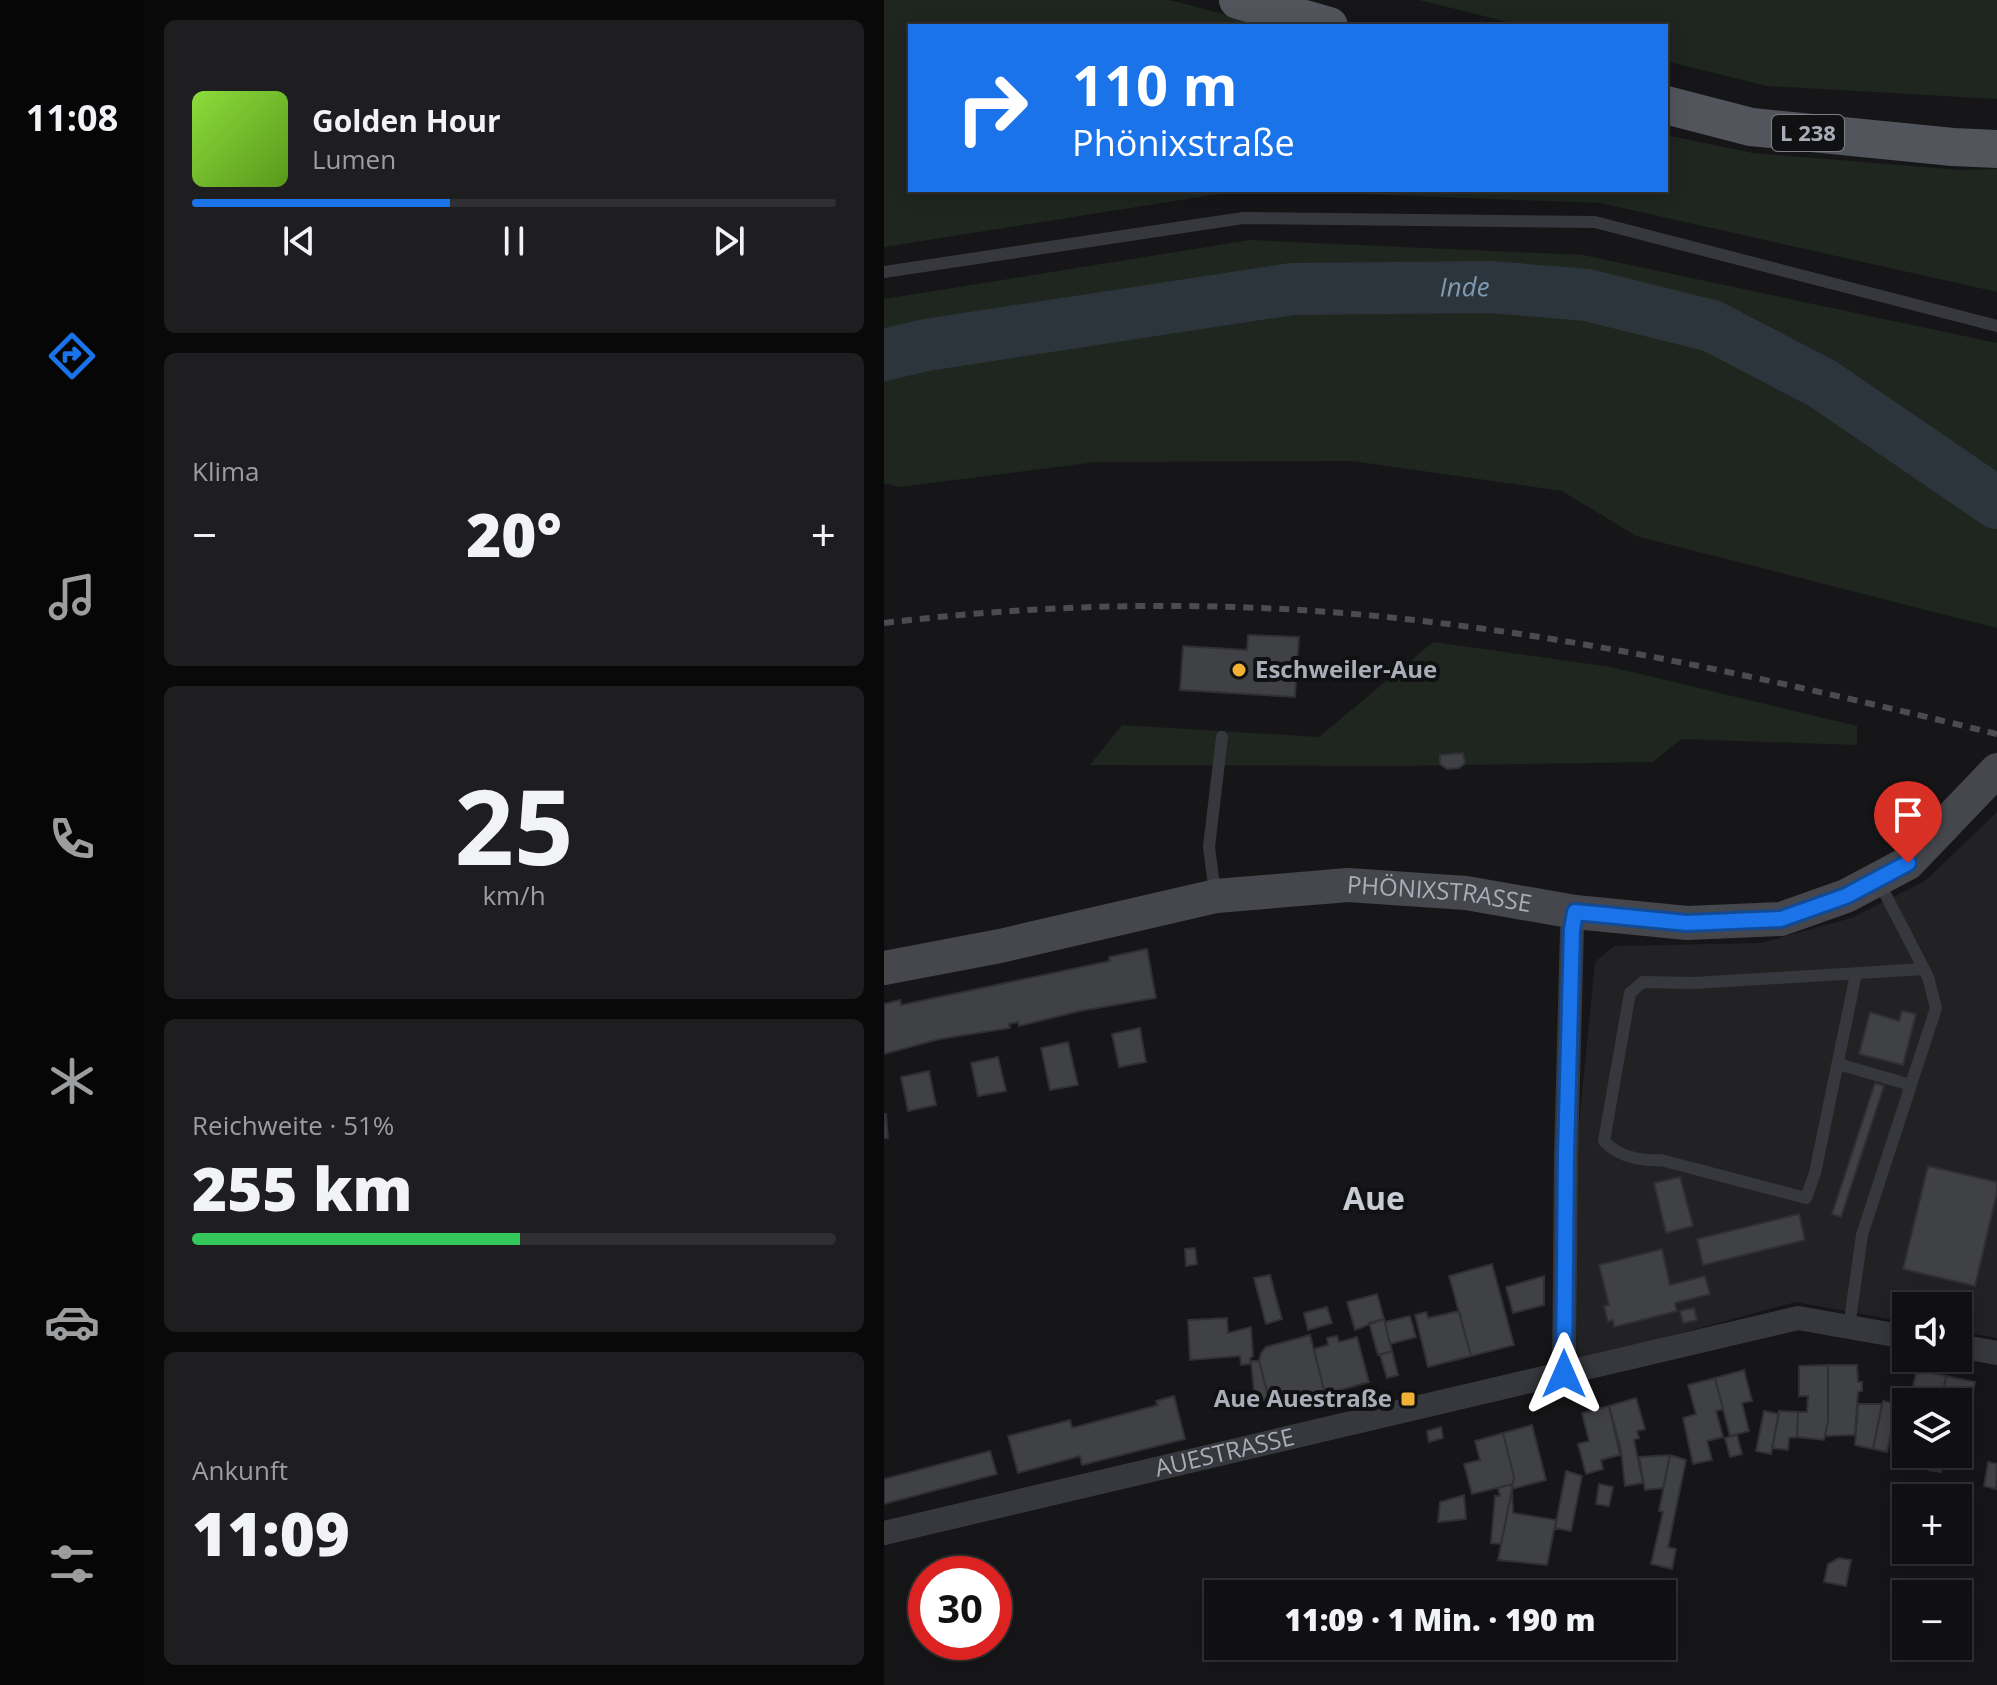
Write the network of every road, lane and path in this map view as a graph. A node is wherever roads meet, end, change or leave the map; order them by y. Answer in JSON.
{"nodes":[{"id":1,"x":1238,"y":0,"type":"edge"},
{"id":2,"x":1322,"y":24,"type":"edge"},
{"id":3,"x":1668,"y":106,"type":"edge"},
{"id":4,"x":1997,"y":149,"type":"edge"},
{"id":5,"x":884,"y":272,"type":"edge"},
{"id":6,"x":1997,"y":326,"type":"edge"},
{"id":7,"x":1222,"y":737,"type":"dead end"},
{"id":8,"x":1997,"y":770,"type":"edge"},
{"id":9,"x":1878,"y":879,"type":"junction"},
{"id":10,"x":1216,"y":896,"type":"junction"},
{"id":11,"x":1575,"y":912,"type":"junction"},
{"id":12,"x":884,"y":968,"type":"edge"},
{"id":13,"x":1924,"y":969,"type":"junction"},
{"id":14,"x":1856,"y":974,"type":"junction"},
{"id":15,"x":1838,"y":1064,"type":"junction"},
{"id":16,"x":1911,"y":1085,"type":"junction"},
{"id":17,"x":1849,"y":1327,"type":"junction"},
{"id":18,"x":1892,"y":1335,"type":"edge"},
{"id":19,"x":1972,"y":1349,"type":"edge"},
{"id":20,"x":1997,"y":1353,"type":"edge"},
{"id":21,"x":1564,"y":1374,"type":"junction"},
{"id":22,"x":884,"y":1533,"type":"edge"}],
"edges":[{"from":1,"to":2,"type":"main road"},
{"from":3,"to":4,"type":"main road","number":"L 238"},
{"from":5,"to":6,"type":"lane"},
{"from":7,"to":10,"type":"lane"},
{"from":8,"to":9,"type":"main road","name":"PHÖNIXSTRASSE"},
{"from":9,"to":11,"type":"main road","name":"PHÖNIXSTRASSE"},
{"from":9,"to":13,"type":"lane"},
{"from":10,"to":11,"type":"main road","name":"PHÖNIXSTRASSE"},
{"from":10,"to":12,"type":"main road","name":"PHÖNIXSTRASSE"},
{"from":11,"to":21,"type":"street"},
{"from":13,"to":14,"type":"lane"},
{"from":13,"to":16,"type":"lane"},
{"from":14,"to":15,"type":"lane"},
{"from":14,"to":15,"type":"lane"},
{"from":15,"to":16,"type":"lane"},
{"from":16,"to":17,"type":"lane"},
{"from":17,"to":18,"type":"street","name":"AUESTRASSE"},
{"from":17,"to":21,"type":"street","name":"AUESTRASSE"},
{"from":19,"to":20,"type":"street"},
{"from":21,"to":22,"type":"street","name":"AUESTRASSE"}]}
